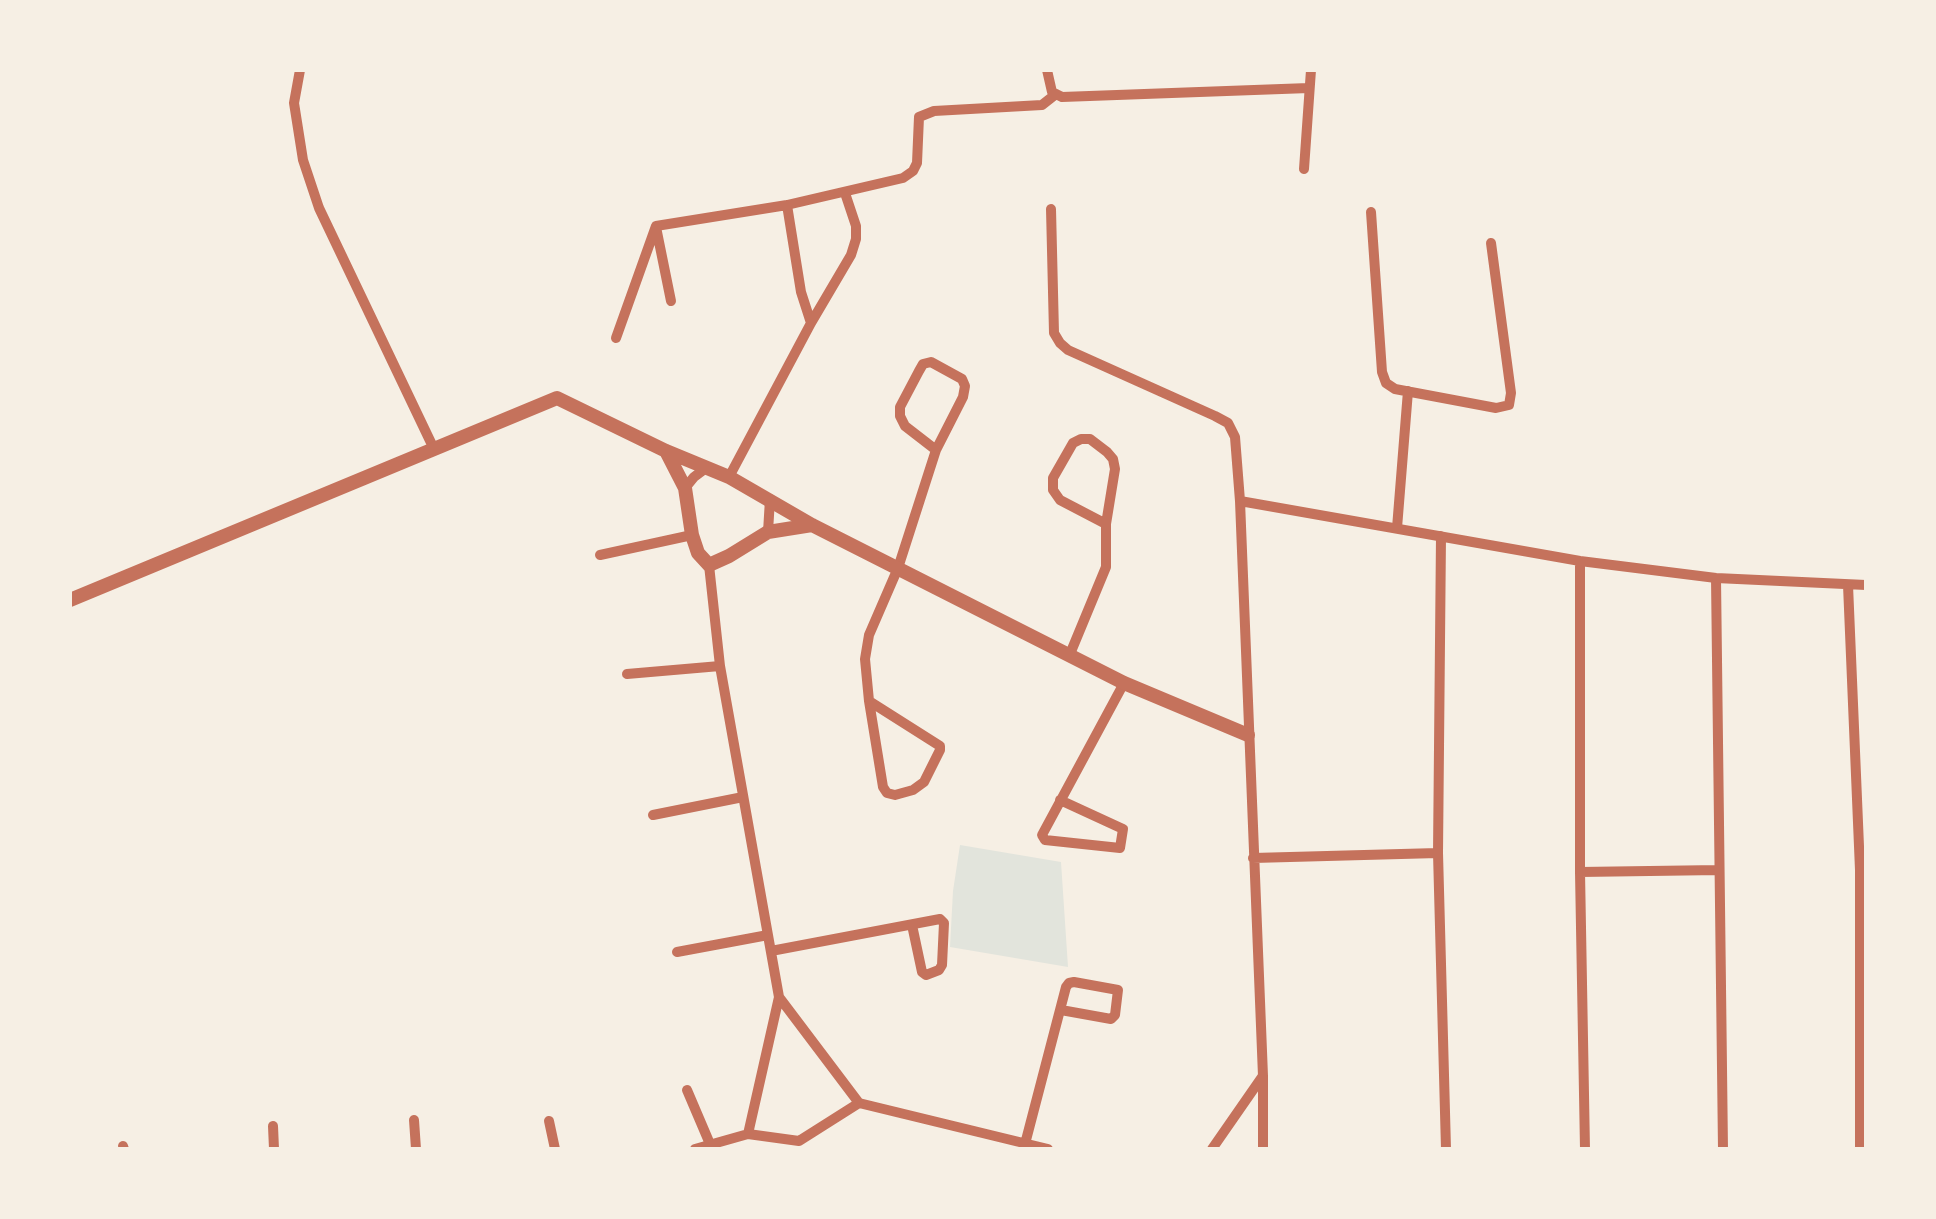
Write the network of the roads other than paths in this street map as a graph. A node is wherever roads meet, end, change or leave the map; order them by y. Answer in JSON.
{"nodes":[{"id":1,"x":300,"y":70,"type":"edge"},
{"id":2,"x":1048,"y":70,"type":"edge"},
{"id":3,"x":1310,"y":70,"type":"edge"},
{"id":4,"x":1310,"y":88,"type":"junction"},
{"id":5,"x":1056,"y":94,"type":"junction"},
{"id":6,"x":1304,"y":169,"type":"dead end"},
{"id":7,"x":845,"y":193,"type":"junction"},
{"id":8,"x":787,"y":205,"type":"junction"},
{"id":9,"x":1051,"y":209,"type":"dead end"},
{"id":10,"x":1371,"y":212,"type":"dead end"},
{"id":11,"x":656,"y":226,"type":"junction"},
{"id":12,"x":1491,"y":243,"type":"dead end"},
{"id":13,"x":671,"y":301,"type":"dead end"},
{"id":14,"x":811,"y":323,"type":"junction"},
{"id":15,"x":616,"y":338,"type":"dead end"},
{"id":16,"x":1408,"y":391,"type":"junction"},
{"id":17,"x":434,"y":449,"type":"junction"},
{"id":18,"x":936,"y":450,"type":"junction"},
{"id":19,"x":666,"y":451,"type":"junction"},
{"id":20,"x":706,"y":468,"type":"junction"},
{"id":21,"x":729,"y":477,"type":"junction"},
{"id":22,"x":685,"y":488,"type":"junction"},
{"id":23,"x":770,"y":500,"type":"junction"},
{"id":24,"x":1240,"y":501,"type":"junction"},
{"id":25,"x":1106,"y":524,"type":"junction"},
{"id":26,"x":812,"y":525,"type":"junction"},
{"id":27,"x":1397,"y":528,"type":"junction"},
{"id":28,"x":768,"y":532,"type":"junction"},
{"id":29,"x":692,"y":535,"type":"junction"},
{"id":30,"x":1440,"y":536,"type":"junction"},
{"id":31,"x":600,"y":555,"type":"dead end"},
{"id":32,"x":1580,"y":561,"type":"junction"},
{"id":33,"x":709,"y":565,"type":"junction"},
{"id":34,"x":898,"y":568,"type":"junction"},
{"id":35,"x":1716,"y":578,"type":"junction"},
{"id":36,"x":1866,"y":585,"type":"edge"},
{"id":37,"x":1848,"y":586,"type":"junction"},
{"id":38,"x":70,"y":600,"type":"edge"},
{"id":39,"x":1070,"y":654,"type":"junction"},
{"id":40,"x":720,"y":666,"type":"junction"},
{"id":41,"x":627,"y":674,"type":"dead end"},
{"id":42,"x":1124,"y":683,"type":"junction"},
{"id":43,"x":869,"y":701,"type":"junction"},
{"id":44,"x":1248,"y":736,"type":"junction"},
{"id":45,"x":744,"y":797,"type":"junction"},
{"id":46,"x":1060,"y":800,"type":"junction"},
{"id":47,"x":653,"y":815,"type":"dead end"},
{"id":48,"x":1438,"y":853,"type":"junction"},
{"id":49,"x":1253,"y":858,"type":"junction"},
{"id":50,"x":1719,"y":870,"type":"junction"},
{"id":51,"x":1863,"y":870,"type":"edge"},
{"id":52,"x":1580,"y":872,"type":"junction"},
{"id":53,"x":912,"y":925,"type":"junction"},
{"id":54,"x":768,"y":935,"type":"junction"},
{"id":55,"x":771,"y":951,"type":"junction"},
{"id":56,"x":677,"y":952,"type":"dead end"},
{"id":57,"x":779,"y":997,"type":"junction"},
{"id":58,"x":1061,"y":1010,"type":"junction"},
{"id":59,"x":1263,"y":1076,"type":"junction"},
{"id":60,"x":687,"y":1090,"type":"dead end"},
{"id":61,"x":859,"y":1103,"type":"junction"},
{"id":62,"x":414,"y":1120,"type":"dead end"},
{"id":63,"x":549,"y":1121,"type":"dead end"},
{"id":64,"x":273,"y":1126,"type":"dead end"},
{"id":65,"x":748,"y":1134,"type":"junction"},
{"id":66,"x":710,"y":1144,"type":"junction"},
{"id":67,"x":1025,"y":1144,"type":"junction"},
{"id":68,"x":798,"y":1145,"type":"edge"},
{"id":69,"x":274,"y":1149,"type":"edge"},
{"id":70,"x":416,"y":1149,"type":"edge"},
{"id":71,"x":555,"y":1149,"type":"edge"},
{"id":72,"x":695,"y":1149,"type":"edge"},
{"id":73,"x":1048,"y":1149,"type":"edge"},
{"id":74,"x":1212,"y":1149,"type":"edge"},
{"id":75,"x":1264,"y":1149,"type":"edge"},
{"id":76,"x":1446,"y":1149,"type":"edge"},
{"id":77,"x":1585,"y":1149,"type":"edge"},
{"id":78,"x":1723,"y":1149,"type":"edge"},
{"id":79,"x":1860,"y":1149,"type":"edge"}],
"edges":[{"from":1,"to":17,"type":"street"},
{"from":2,"to":5,"type":"street"},
{"from":3,"to":4,"type":"street"},
{"from":4,"to":5,"type":"street"},
{"from":4,"to":6,"type":"street"},
{"from":5,"to":7,"type":"street"},
{"from":7,"to":8,"type":"street"},
{"from":7,"to":14,"type":"street"},
{"from":8,"to":11,"type":"street"},
{"from":8,"to":14,"type":"street"},
{"from":9,"to":24,"type":"street"},
{"from":10,"to":16,"type":"street"},
{"from":11,"to":13,"type":"street"},
{"from":11,"to":15,"type":"street"},
{"from":12,"to":16,"type":"street"},
{"from":14,"to":21,"type":"street"},
{"from":16,"to":27,"type":"street"},
{"from":17,"to":19,"type":"street"},
{"from":17,"to":38,"type":"street"},
{"from":18,"to":18,"type":"street"},
{"from":18,"to":34,"type":"street"},
{"from":19,"to":20,"type":"street"},
{"from":19,"to":22,"type":"street"},
{"from":20,"to":21,"type":"street"},
{"from":20,"to":22,"type":"street"},
{"from":21,"to":23,"type":"street"},
{"from":22,"to":29,"type":"street"},
{"from":23,"to":26,"type":"street"},
{"from":23,"to":28,"type":"street"},
{"from":24,"to":27,"type":"street"},
{"from":24,"to":44,"type":"street"},
{"from":25,"to":25,"type":"street"},
{"from":25,"to":39,"type":"street"},
{"from":26,"to":28,"type":"street"},
{"from":26,"to":34,"type":"street"},
{"from":27,"to":30,"type":"street"},
{"from":28,"to":33,"type":"street"},
{"from":29,"to":31,"type":"street"},
{"from":29,"to":33,"type":"street"},
{"from":30,"to":32,"type":"street"},
{"from":30,"to":48,"type":"street"},
{"from":32,"to":35,"type":"street"},
{"from":32,"to":52,"type":"street"},
{"from":33,"to":40,"type":"street"},
{"from":34,"to":39,"type":"street"},
{"from":34,"to":43,"type":"street"},
{"from":35,"to":37,"type":"street"},
{"from":35,"to":50,"type":"street"},
{"from":36,"to":37,"type":"street"},
{"from":37,"to":51,"type":"street"},
{"from":39,"to":42,"type":"street"},
{"from":40,"to":41,"type":"street"},
{"from":40,"to":45,"type":"street"},
{"from":42,"to":44,"type":"street"},
{"from":42,"to":46,"type":"street"},
{"from":43,"to":43,"type":"street"},
{"from":44,"to":49,"type":"street"},
{"from":45,"to":47,"type":"street"},
{"from":45,"to":54,"type":"street"},
{"from":46,"to":46,"type":"street"},
{"from":48,"to":49,"type":"street"},
{"from":48,"to":76,"type":"street"},
{"from":49,"to":59,"type":"street"},
{"from":50,"to":52,"type":"street"},
{"from":50,"to":78,"type":"street"},
{"from":51,"to":79,"type":"street"},
{"from":52,"to":77,"type":"street"},
{"from":53,"to":53,"type":"street"},
{"from":53,"to":55,"type":"street"},
{"from":54,"to":55,"type":"street"},
{"from":54,"to":56,"type":"street"},
{"from":55,"to":57,"type":"street"},
{"from":57,"to":61,"type":"street"},
{"from":57,"to":65,"type":"street"},
{"from":58,"to":58,"type":"street"},
{"from":58,"to":67,"type":"street"},
{"from":59,"to":74,"type":"street"},
{"from":59,"to":75,"type":"street"},
{"from":60,"to":66,"type":"street"},
{"from":61,"to":67,"type":"street"},
{"from":61,"to":68,"type":"street"},
{"from":62,"to":70,"type":"street"},
{"from":63,"to":71,"type":"street"},
{"from":64,"to":69,"type":"street"},
{"from":65,"to":66,"type":"street"},
{"from":65,"to":68,"type":"street"},
{"from":66,"to":72,"type":"street"},
{"from":67,"to":73,"type":"street"}]}
